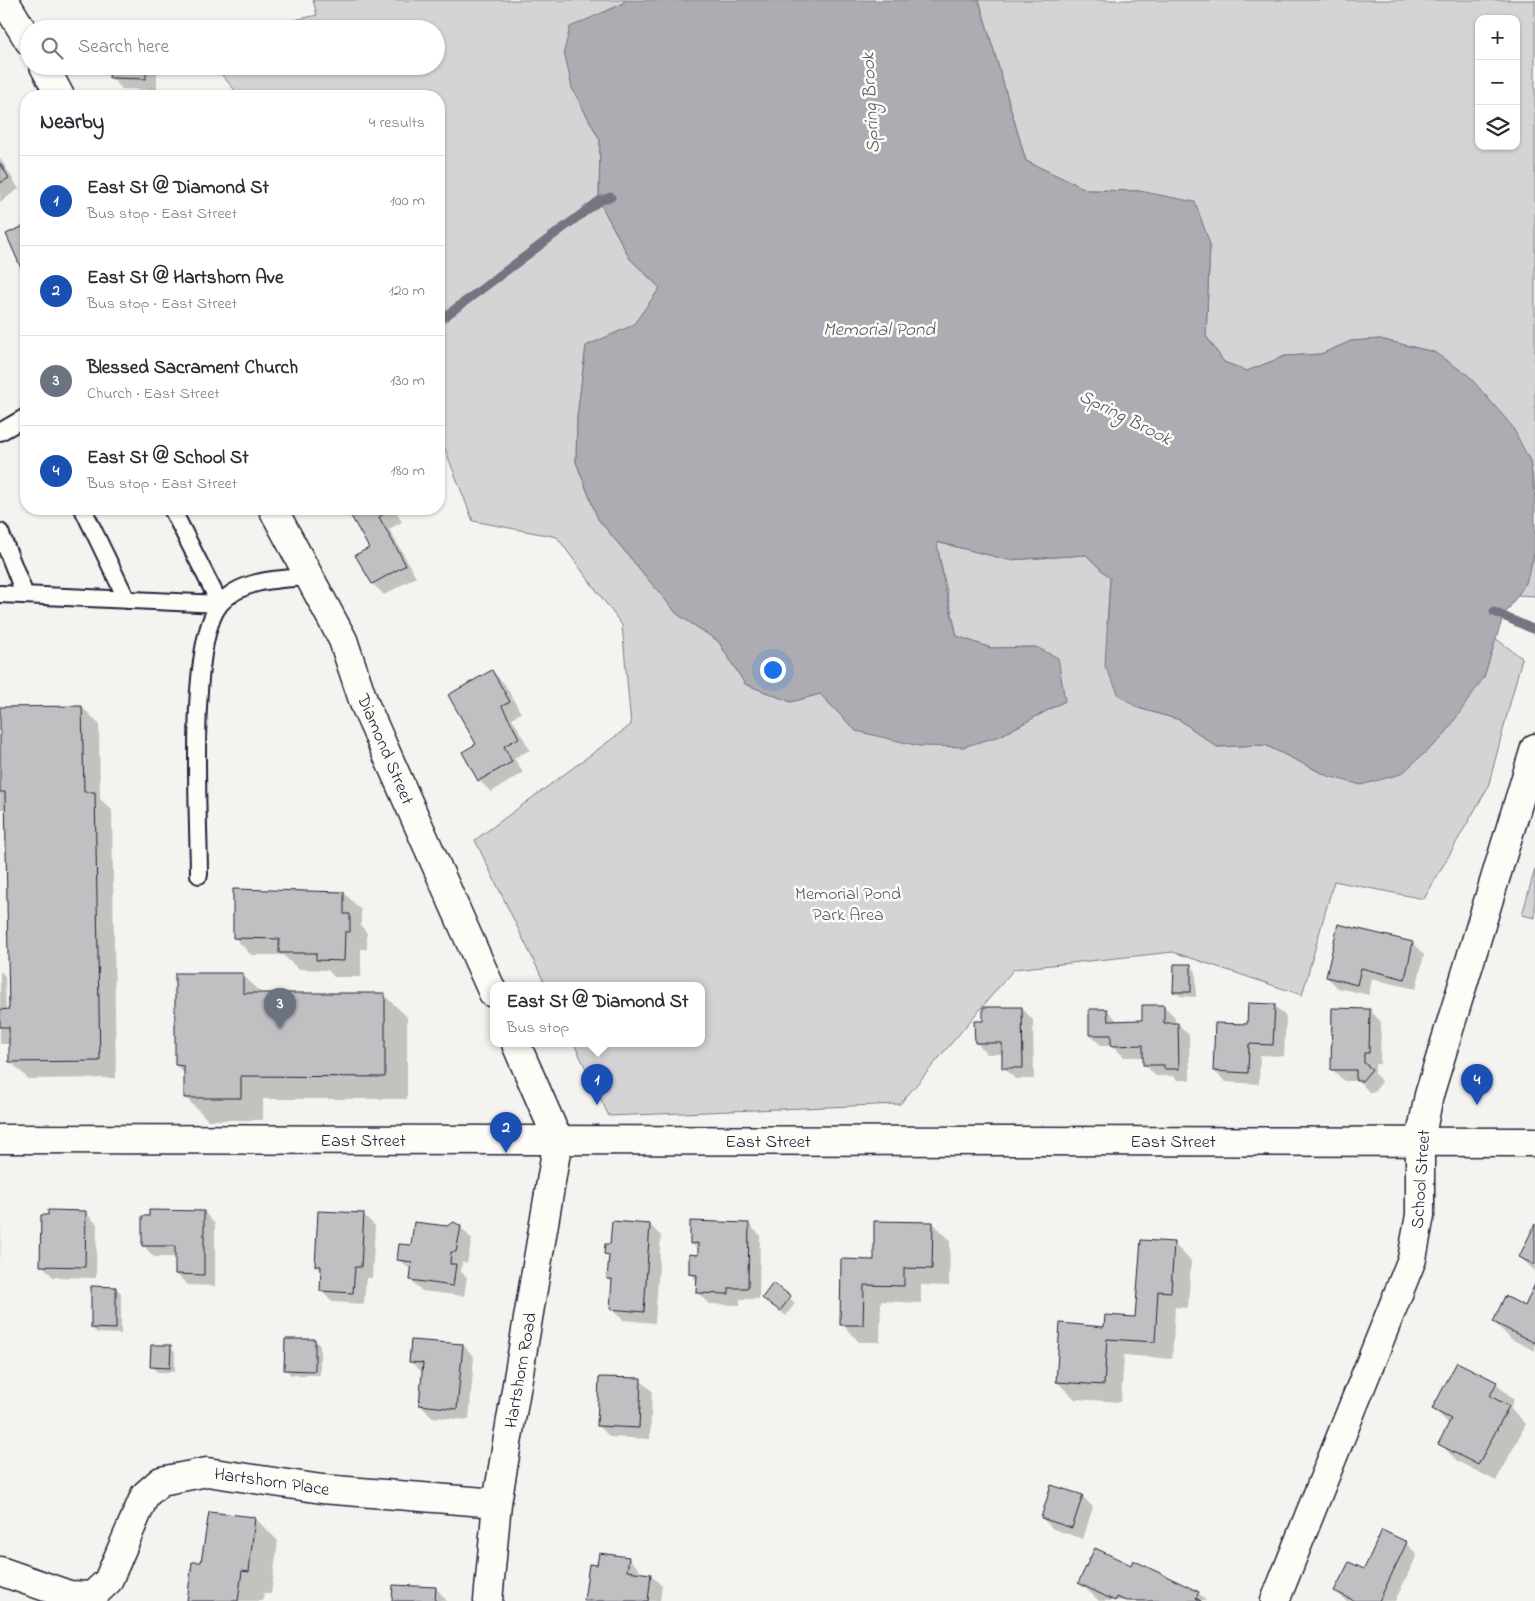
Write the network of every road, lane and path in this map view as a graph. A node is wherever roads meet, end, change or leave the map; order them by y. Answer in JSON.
{"nodes":[{"id":1,"x":4,"y":0,"type":"edge"},
{"id":2,"x":20,"y":26,"type":"edge"},
{"id":3,"x":49,"y":75,"type":"edge"},
{"id":4,"x":57,"y":90,"type":"edge"},
{"id":5,"x":20,"y":420,"type":"edge"},
{"id":6,"x":0,"y":432,"type":"edge"},
{"id":7,"x":86,"y":515,"type":"edge"},
{"id":8,"x":175,"y":515,"type":"edge"},
{"id":9,"x":276,"y":515,"type":"edge"},
{"id":10,"x":0,"y":532,"type":"edge"},
{"id":11,"x":309,"y":576,"type":"junction"},
{"id":12,"x":0,"y":594,"type":"edge"},
{"id":13,"x":25,"y":595,"type":"junction"},
{"id":14,"x":127,"y":600,"type":"junction"},
{"id":15,"x":220,"y":604,"type":"junction"},
{"id":16,"x":1535,"y":748,"type":"edge"},
{"id":17,"x":199,"y":875,"type":"dead end"},
{"id":18,"x":490,"y":986,"type":"edge"},
{"id":19,"x":517,"y":1047,"type":"edge"},
{"id":20,"x":0,"y":1140,"type":"edge"},
{"id":21,"x":558,"y":1140,"type":"junction"},
{"id":22,"x":1420,"y":1141,"type":"junction"},
{"id":23,"x":1535,"y":1142,"type":"edge"},
{"id":24,"x":496,"y":1503,"type":"junction"},
{"id":25,"x":0,"y":1570,"type":"edge"},
{"id":26,"x":488,"y":1601,"type":"edge"},
{"id":27,"x":1275,"y":1601,"type":"edge"}],
"edges":[{"from":1,"to":2,"type":"street"},
{"from":3,"to":4,"type":"street"},
{"from":5,"to":6,"type":"lane"},
{"from":7,"to":14,"type":"lane"},
{"from":8,"to":15,"type":"lane"},
{"from":9,"to":11,"type":"street","name":"Diamond Street"},
{"from":10,"to":13,"type":"lane"},
{"from":11,"to":15,"type":"lane"},
{"from":11,"to":18,"type":"street","name":"Diamond Street"},
{"from":12,"to":13,"type":"lane"},
{"from":13,"to":14,"type":"lane"},
{"from":14,"to":15,"type":"lane"},
{"from":15,"to":17,"type":"lane"},
{"from":16,"to":22,"type":"street","name":"School Street"},
{"from":19,"to":21,"type":"street"},
{"from":20,"to":21,"type":"street","name":"East Street"},
{"from":21,"to":22,"type":"street","name":"East Street"},
{"from":21,"to":24,"type":"street","name":"Hartshorn Road"},
{"from":22,"to":23,"type":"street","name":"East Street"},
{"from":22,"to":27,"type":"street","name":"School Street"},
{"from":24,"to":25,"type":"street","name":"Hartshorn Place"},
{"from":24,"to":26,"type":"street","name":"Hartshorn Road"}]}
